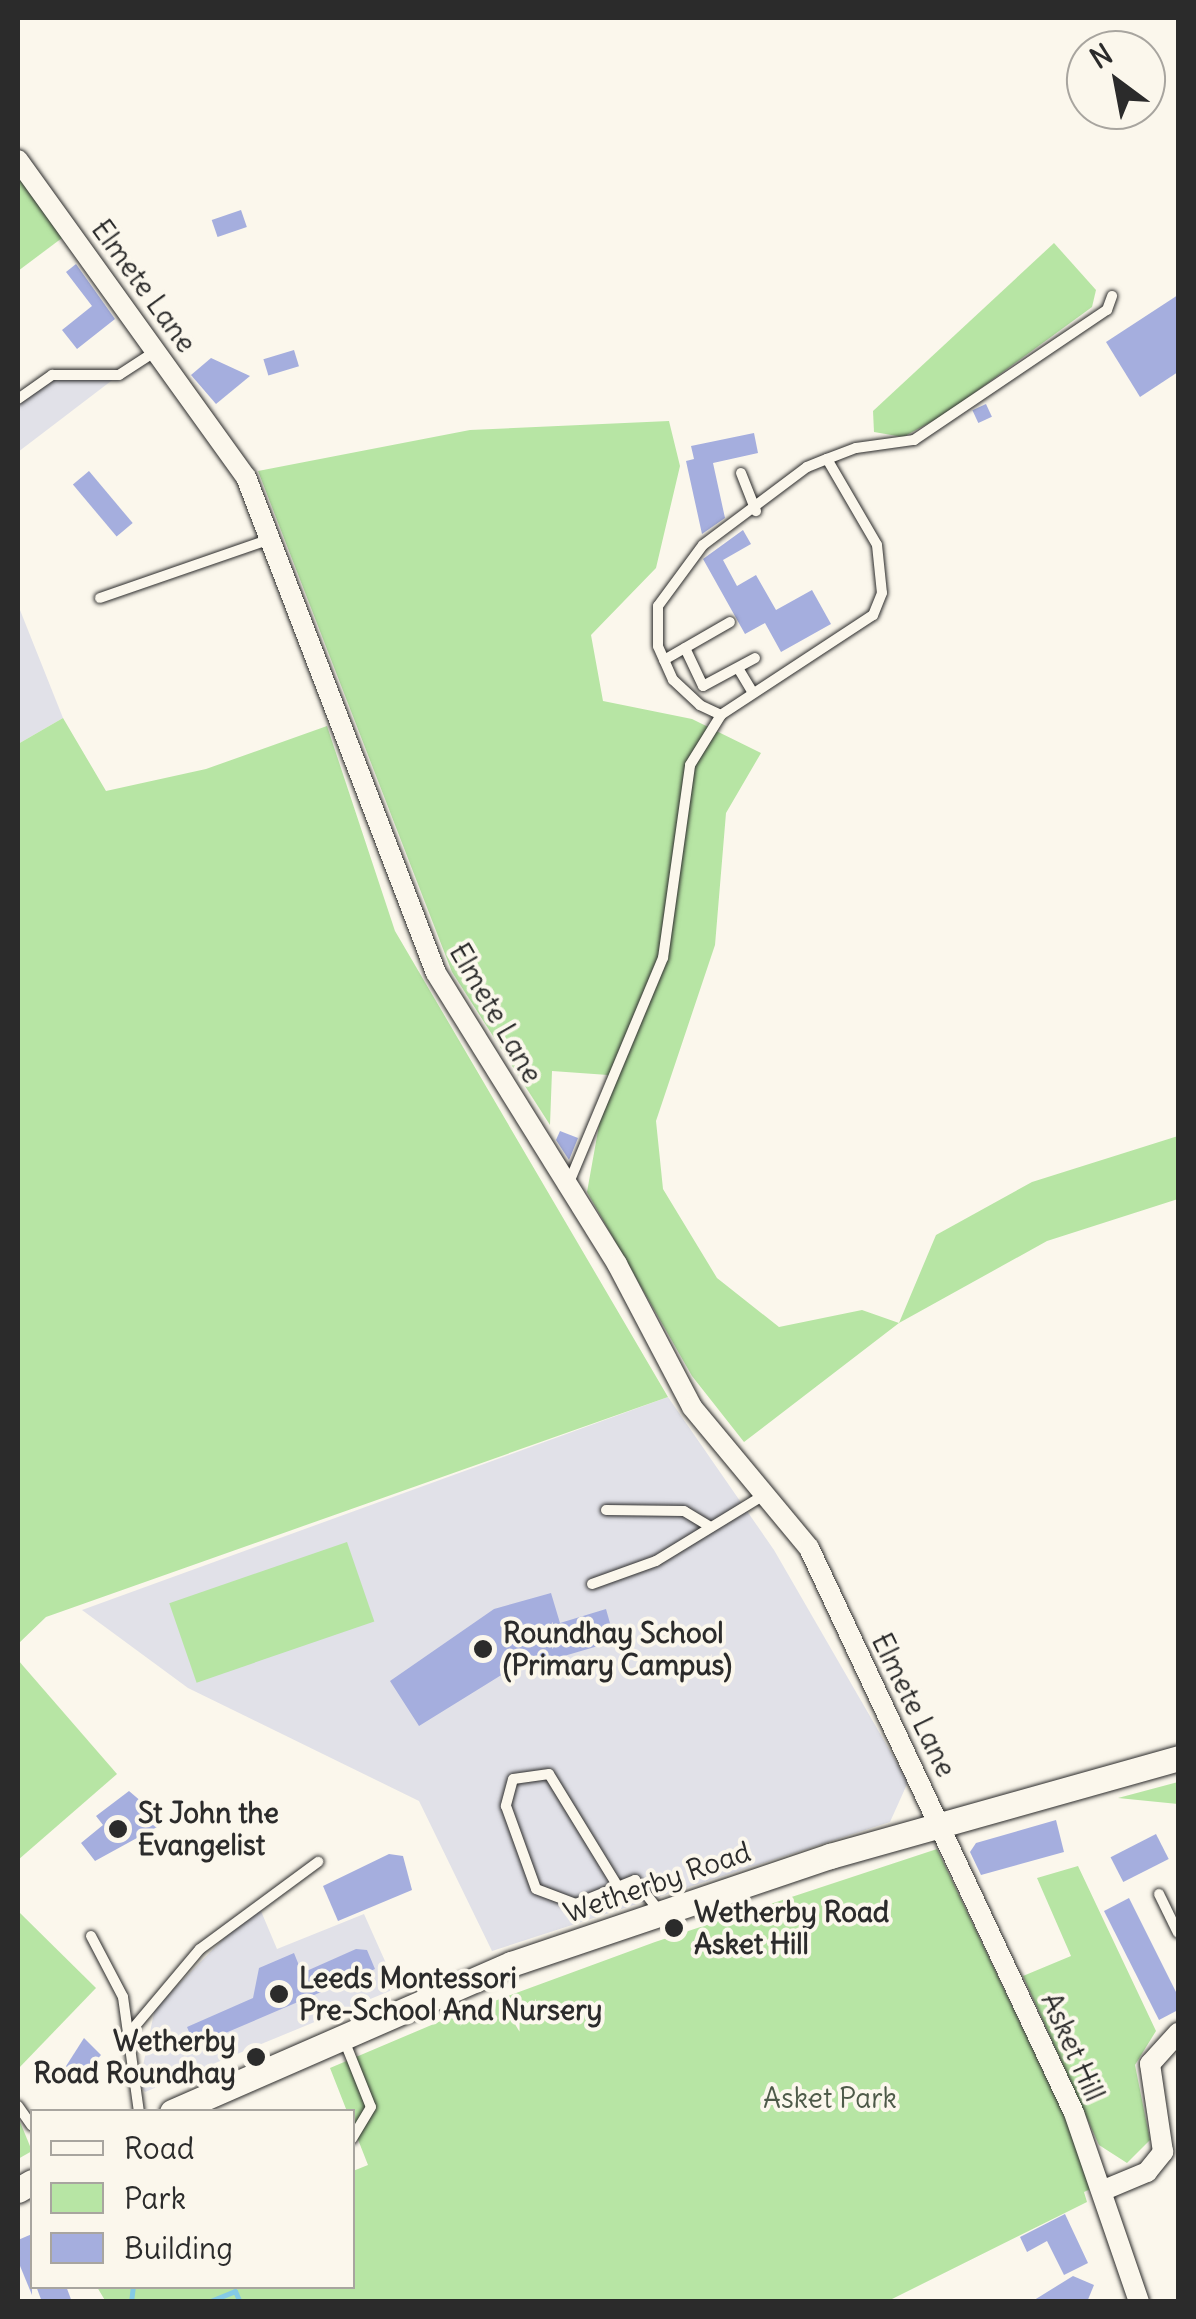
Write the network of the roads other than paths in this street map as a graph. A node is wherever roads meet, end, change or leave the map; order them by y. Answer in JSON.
{"nodes":[{"id":1,"x":18,"y":160,"type":"edge"},
{"id":2,"x":1112,"y":296,"type":"dead end"},
{"id":3,"x":156,"y":350,"type":"junction"},
{"id":4,"x":18,"y":399,"type":"edge"},
{"id":5,"x":827,"y":459,"type":"junction"},
{"id":6,"x":741,"y":473,"type":"dead end"},
{"id":7,"x":756,"y":511,"type":"junction"},
{"id":8,"x":270,"y":539,"type":"junction"},
{"id":9,"x":100,"y":598,"type":"dead end"},
{"id":10,"x":730,"y":622,"type":"dead end"},
{"id":11,"x":684,"y":648,"type":"junction"},
{"id":12,"x":755,"y":658,"type":"dead end"},
{"id":13,"x":664,"y":660,"type":"junction"},
{"id":14,"x":738,"y":668,"type":"junction"},
{"id":15,"x":753,"y":693,"type":"junction"},
{"id":16,"x":722,"y":714,"type":"junction"},
{"id":17,"x":568,"y":1186,"type":"junction"},
{"id":18,"x":764,"y":1495,"type":"junction"},
{"id":19,"x":606,"y":1510,"type":"dead end"},
{"id":20,"x":711,"y":1527,"type":"junction"},
{"id":21,"x":592,"y":1584,"type":"dead end"},
{"id":22,"x":1178,"y":1758,"type":"edge"},
{"id":23,"x":940,"y":1823,"type":"junction"},
{"id":24,"x":318,"y":1862,"type":"dead end"},
{"id":25,"x":617,"y":1885,"type":"junction"},
{"id":26,"x":1159,"y":1894,"type":"dead end"},
{"id":27,"x":660,"y":1913,"type":"junction"},
{"id":28,"x":1178,"y":1933,"type":"edge"},
{"id":29,"x":91,"y":1936,"type":"dead end"},
{"id":30,"x":1178,"y":2033,"type":"edge"},
{"id":31,"x":342,"y":2034,"type":"junction"},
{"id":32,"x":125,"y":2038,"type":"junction"},
{"id":33,"x":139,"y":2109,"type":"edge"},
{"id":34,"x":179,"y":2109,"type":"edge"},
{"id":35,"x":355,"y":2134,"type":"edge"},
{"id":36,"x":1104,"y":2190,"type":"junction"},
{"id":37,"x":1139,"y":2302,"type":"edge"}],
"edges":[{"from":1,"to":3,"type":"street","name":"Elmete Lane"},
{"from":2,"to":5,"type":"lane"},
{"from":3,"to":4,"type":"lane"},
{"from":3,"to":8,"type":"street","name":"Elmete Lane"},
{"from":5,"to":7,"type":"lane"},
{"from":5,"to":15,"type":"lane"},
{"from":6,"to":7,"type":"lane"},
{"from":7,"to":13,"type":"lane"},
{"from":8,"to":9,"type":"lane"},
{"from":8,"to":17,"type":"street","name":"Elmete Lane"},
{"from":10,"to":11,"type":"lane"},
{"from":11,"to":13,"type":"lane"},
{"from":11,"to":14,"type":"lane"},
{"from":12,"to":14,"type":"lane"},
{"from":13,"to":16,"type":"lane"},
{"from":14,"to":15,"type":"lane"},
{"from":15,"to":16,"type":"lane"},
{"from":16,"to":17,"type":"lane"},
{"from":17,"to":18,"type":"street","name":"Elmete Lane"},
{"from":18,"to":20,"type":"lane"},
{"from":18,"to":23,"type":"street","name":"Elmete Lane"},
{"from":19,"to":20,"type":"lane"},
{"from":20,"to":21,"type":"lane"},
{"from":22,"to":23,"type":"street","name":"Wetherby Road"},
{"from":23,"to":27,"type":"street","name":"Wetherby Road"},
{"from":23,"to":36,"type":"street","name":"Asket Hill"},
{"from":24,"to":32,"type":"lane"},
{"from":25,"to":25,"type":"lane"},
{"from":25,"to":27,"type":"lane"},
{"from":26,"to":28,"type":"lane"},
{"from":27,"to":31,"type":"street","name":"Wetherby Road"},
{"from":29,"to":32,"type":"lane"},
{"from":30,"to":36,"type":"street"},
{"from":31,"to":34,"type":"street","name":"Wetherby Road"},
{"from":31,"to":35,"type":"lane"},
{"from":32,"to":33,"type":"lane"},
{"from":36,"to":37,"type":"street","name":"Asket Hill"}]}
